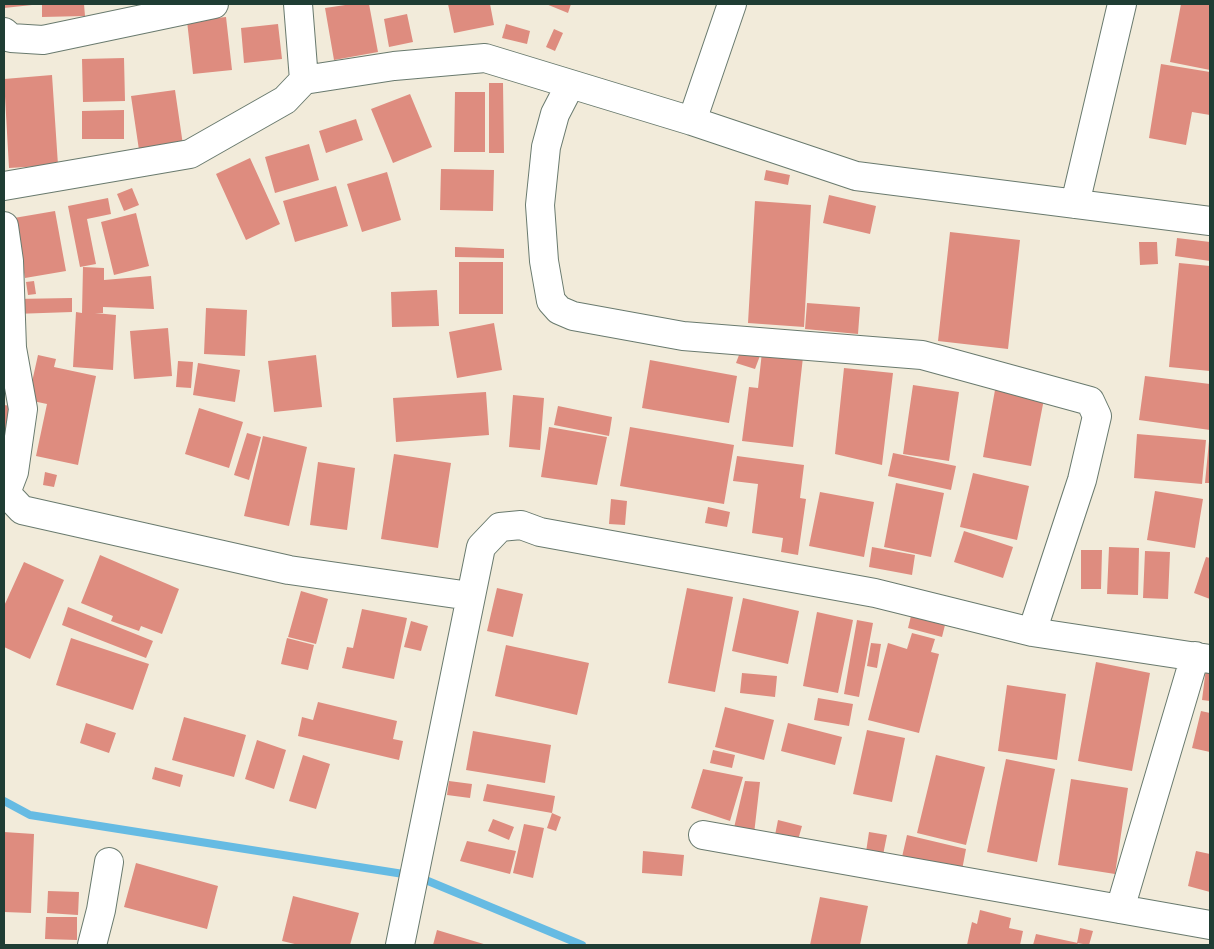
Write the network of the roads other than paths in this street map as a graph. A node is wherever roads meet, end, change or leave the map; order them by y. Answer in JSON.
{"nodes":[{"id":1,"x":214,"y":4,"type":"edge"},
{"id":2,"x":298,"y":4,"type":"edge"},
{"id":3,"x":732,"y":4,"type":"edge"},
{"id":4,"x":1122,"y":4,"type":"edge"},
{"id":5,"x":4,"y":32,"type":"edge"},
{"id":6,"x":304,"y":80,"type":"junction"},
{"id":7,"x":570,"y":85,"type":"junction"},
{"id":8,"x":692,"y":121,"type":"junction"},
{"id":9,"x":4,"y":186,"type":"edge"},
{"id":10,"x":1075,"y":204,"type":"junction"},
{"id":11,"x":1210,"y":221,"type":"edge"},
{"id":12,"x":4,"y":226,"type":"edge"},
{"id":13,"x":5,"y":493,"type":"edge"},
{"id":14,"x":470,"y":596,"type":"junction"},
{"id":15,"x":1032,"y":632,"type":"junction"},
{"id":16,"x":1203,"y":658,"type":"edge"},
{"id":17,"x":703,"y":835,"type":"dead end"},
{"id":18,"x":109,"y":862,"type":"dead end"},
{"id":19,"x":1120,"y":909,"type":"junction"},
{"id":20,"x":1210,"y":925,"type":"edge"},
{"id":21,"x":92,"y":945,"type":"edge"},
{"id":22,"x":400,"y":945,"type":"edge"}],
"edges":[{"from":1,"to":5,"type":"street"},
{"from":2,"to":6,"type":"street"},
{"from":3,"to":8,"type":"street"},
{"from":4,"to":10,"type":"street"},
{"from":6,"to":7,"type":"street"},
{"from":6,"to":9,"type":"street"},
{"from":7,"to":8,"type":"street"},
{"from":7,"to":15,"type":"street"},
{"from":8,"to":10,"type":"street"},
{"from":10,"to":11,"type":"street"},
{"from":12,"to":13,"type":"street"},
{"from":13,"to":14,"type":"street"},
{"from":14,"to":15,"type":"street"},
{"from":14,"to":22,"type":"street"},
{"from":15,"to":16,"type":"street"},
{"from":16,"to":19,"type":"street"},
{"from":17,"to":19,"type":"street"},
{"from":18,"to":21,"type":"street"},
{"from":19,"to":20,"type":"street"}]}
